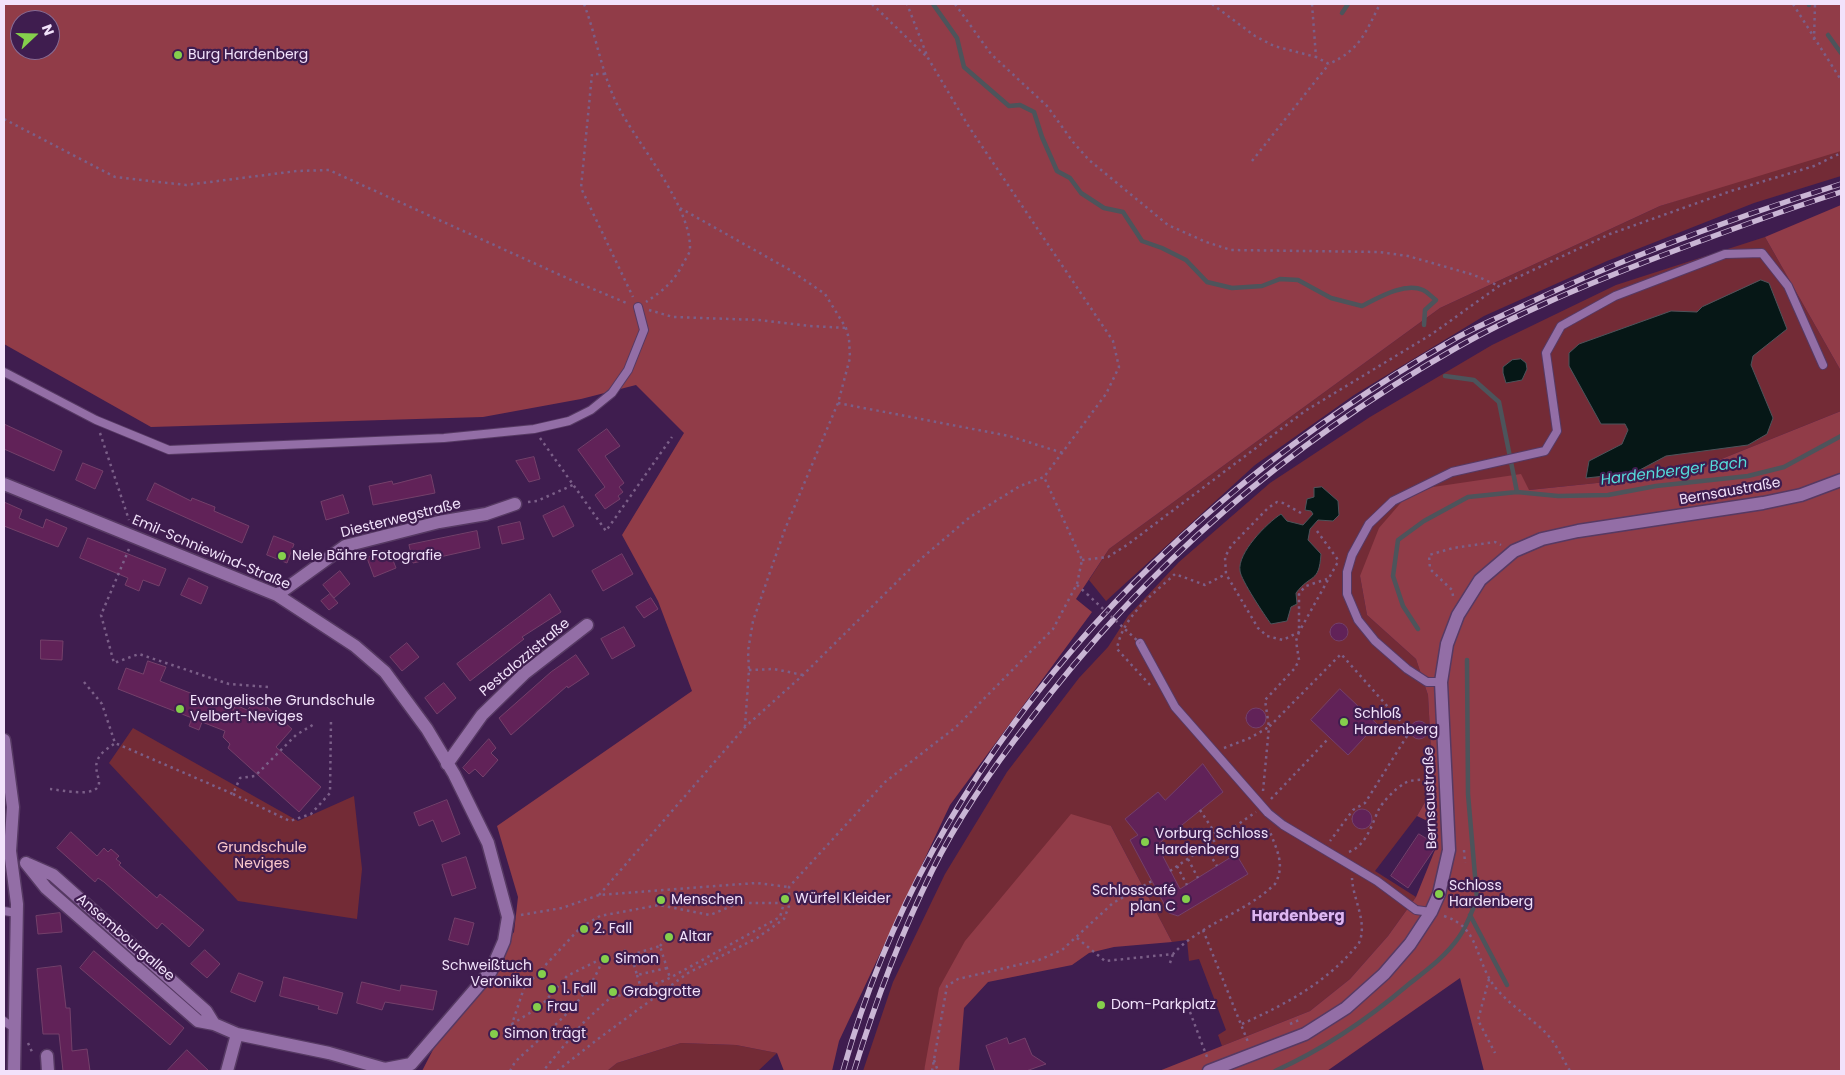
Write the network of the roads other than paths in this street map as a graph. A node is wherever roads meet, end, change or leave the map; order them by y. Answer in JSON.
{"nodes":[{"id":1,"x":638,"y":307,"type":"road end"},
{"id":2,"x":1823,"y":365,"type":"dead end"},
{"id":3,"x":4,"y":372,"type":"edge"},
{"id":4,"x":1841,"y":480,"type":"edge"},
{"id":5,"x":4,"y":484,"type":"edge"},
{"id":6,"x":515,"y":504,"type":"road end"},
{"id":7,"x":277,"y":595,"type":"junction"},
{"id":8,"x":587,"y":625,"type":"dead end"},
{"id":9,"x":1140,"y":643,"type":"road end"},
{"id":10,"x":1441,"y":682,"type":"junction"},
{"id":11,"x":4,"y":740,"type":"edge"},
{"id":12,"x":447,"y":764,"type":"junction"},
{"id":13,"x":7,"y":848,"type":"edge"},
{"id":14,"x":4,"y":911,"type":"edge"},
{"id":15,"x":1431,"y":912,"type":"junction"},
{"id":16,"x":17,"y":913,"type":"junction"},
{"id":17,"x":9,"y":1025,"type":"edge"},
{"id":18,"x":237,"y":1034,"type":"junction"},
{"id":19,"x":42,"y":1059,"type":"road end"},
{"id":20,"x":411,"y":1064,"type":"joint"},
{"id":21,"x":14,"y":1071,"type":"edge"},
{"id":22,"x":48,"y":1071,"type":"edge"},
{"id":23,"x":227,"y":1071,"type":"edge"},
{"id":24,"x":1209,"y":1071,"type":"edge"}],
"edges":[{"from":1,"to":3,"type":"lane"},
{"from":2,"to":10,"type":"lane"},
{"from":4,"to":10,"type":"street","name":"Bernsaustraße"},
{"from":5,"to":7,"type":"street","name":"Emil-Schniewind-Straße"},
{"from":6,"to":7,"type":"street","name":"Diesterwegstraße"},
{"from":7,"to":12,"type":"street","name":"Emil-Schniewind-Straße"},
{"from":8,"to":12,"type":"street","name":"Pestalozzistraße"},
{"from":9,"to":15,"type":"lane"},
{"from":10,"to":15,"type":"street","name":"Bernsaustraße"},
{"from":11,"to":13,"type":"street"},
{"from":12,"to":20,"type":"street","name":"Emil-Schniewind-Straße"},
{"from":13,"to":16,"type":"street"},
{"from":13,"to":18,"type":"street","name":"Ansembourgallee"},
{"from":14,"to":16,"type":"lane"},
{"from":15,"to":24,"type":"street","name":"Bernsaustraße"},
{"from":16,"to":17,"type":"street"},
{"from":17,"to":21,"type":"street"},
{"from":18,"to":20,"type":"street","name":"Ansembourgallee"},
{"from":18,"to":23,"type":"street"},
{"from":19,"to":22,"type":"street"}]}
